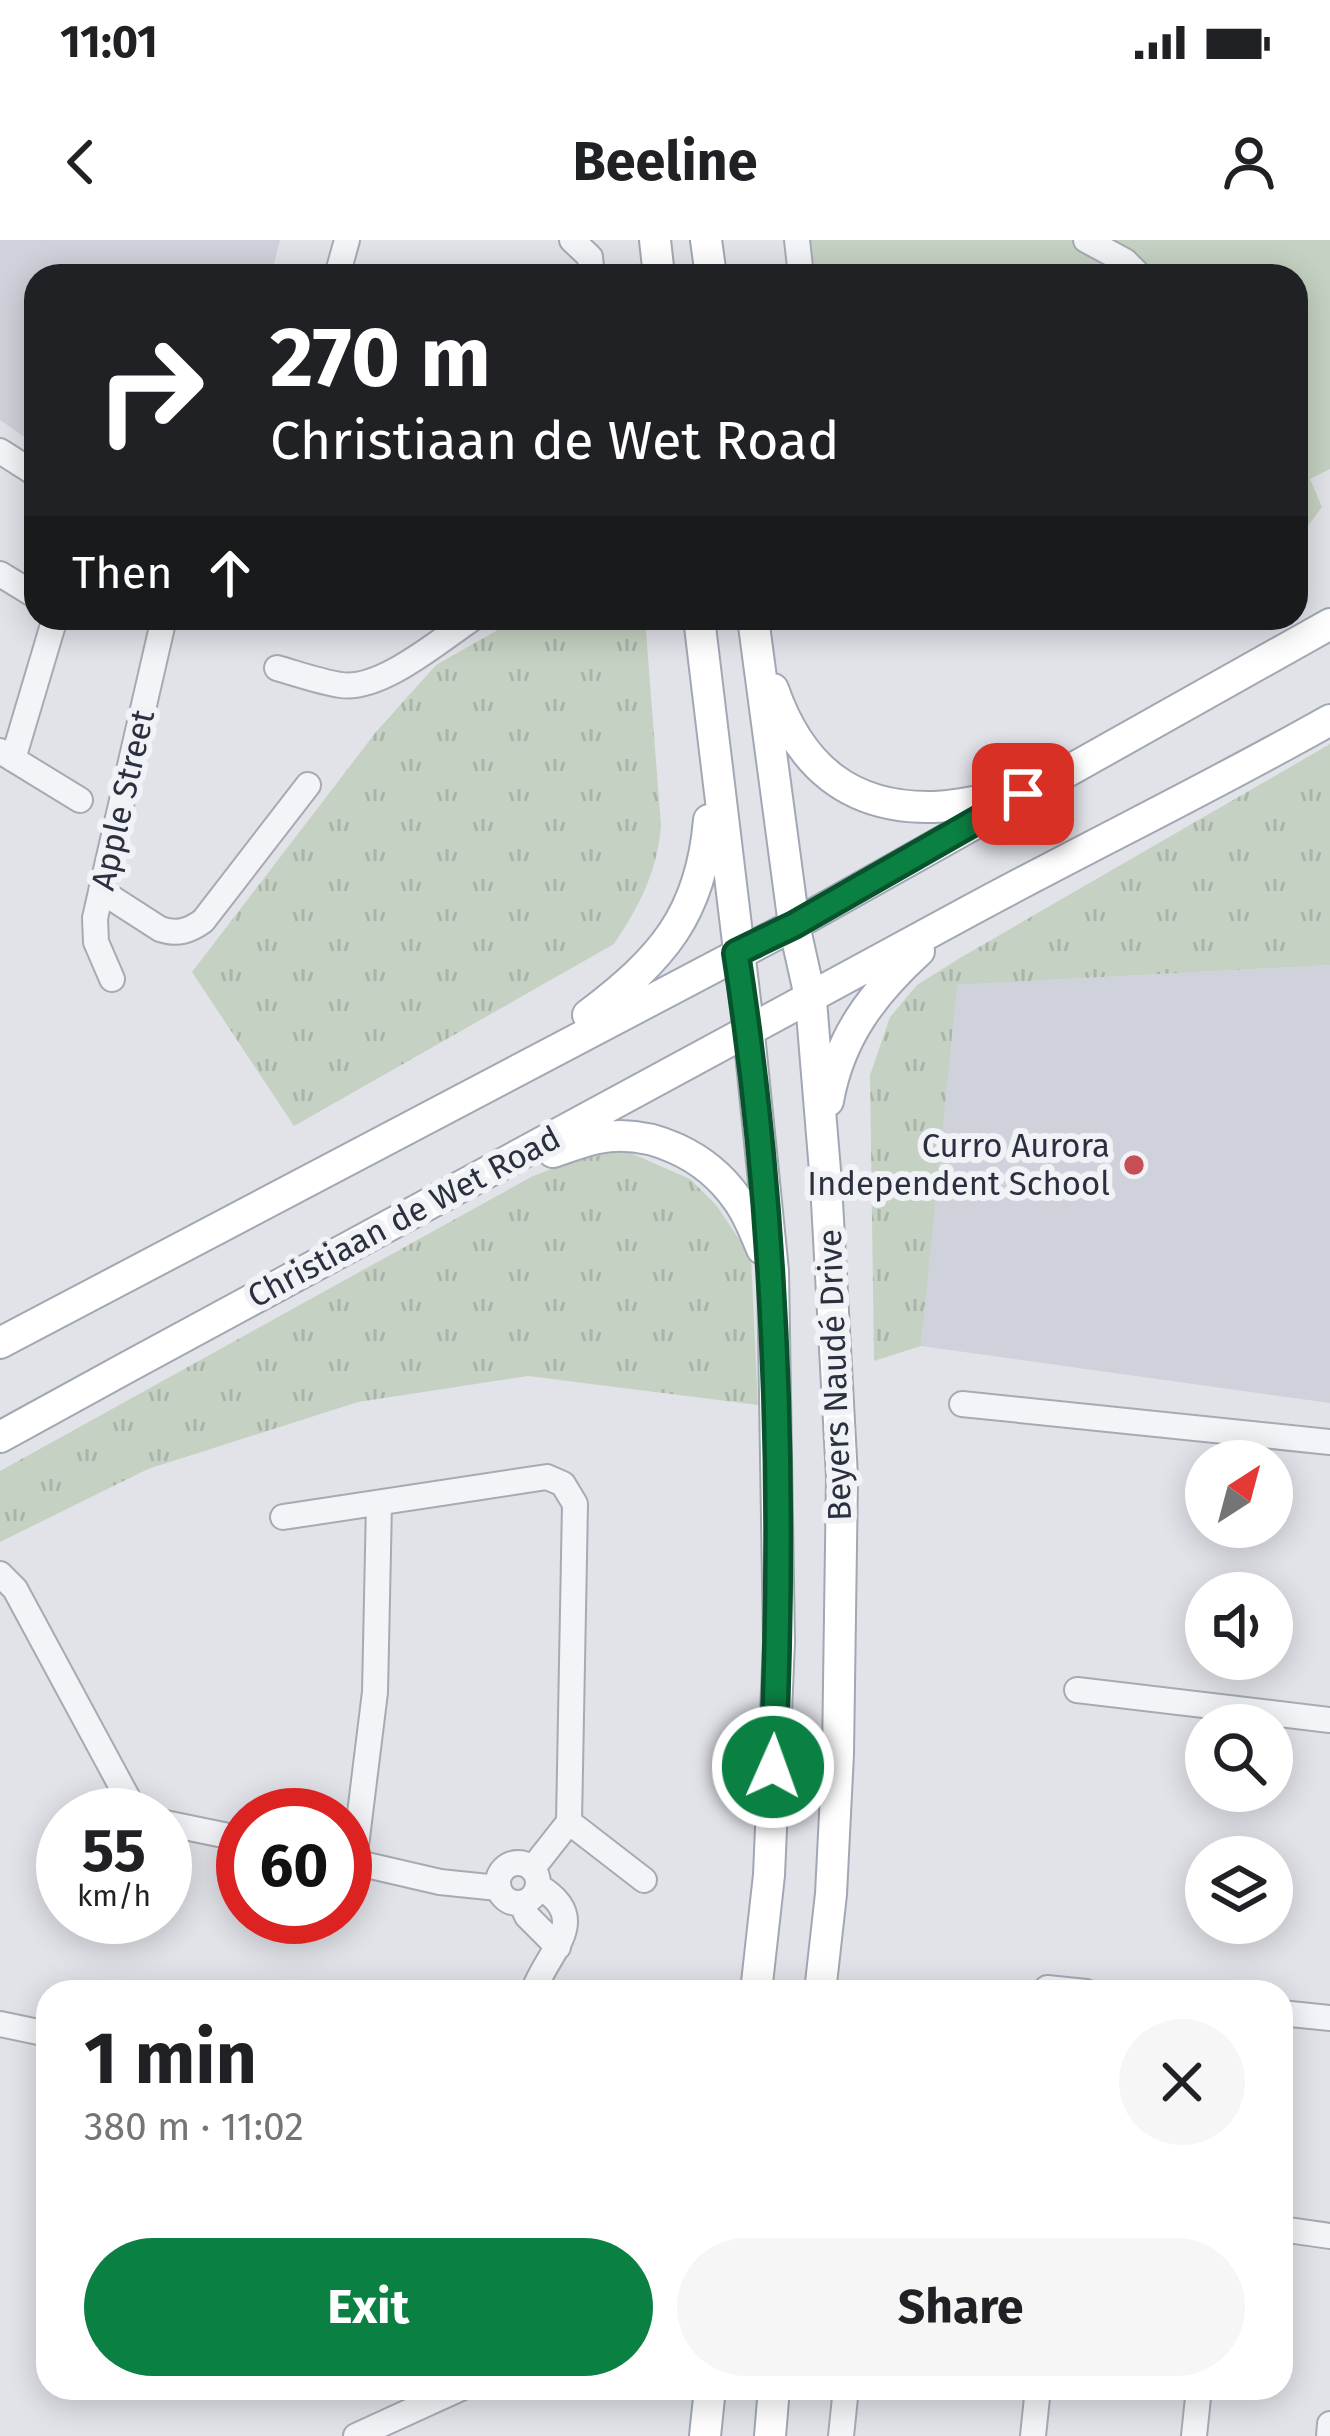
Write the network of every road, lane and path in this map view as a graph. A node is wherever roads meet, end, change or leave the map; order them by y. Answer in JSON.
{"nodes":[{"id":1,"x":572,"y":240,"type":"edge"},
{"id":2,"x":1086,"y":240,"type":"edge"},
{"id":3,"x":591,"y":264,"type":"edge"},
{"id":4,"x":1128,"y":264,"type":"edge"},
{"id":5,"x":1330,"y":624,"type":"edge"},
{"id":6,"x":51,"y":630,"type":"edge"},
{"id":7,"x":161,"y":630,"type":"edge"},
{"id":8,"x":455,"y":630,"type":"edge"},
{"id":9,"x":700,"y":630,"type":"edge"},
{"id":10,"x":755,"y":631,"type":"edge"},
{"id":11,"x":277,"y":668,"type":"dead end"},
{"id":12,"x":1330,"y":720,"type":"edge"},
{"id":13,"x":7,"y":755,"type":"edge"},
{"id":14,"x":715,"y":757,"type":"junction"},
{"id":15,"x":308,"y":785,"type":"dead end"},
{"id":16,"x":1023,"y":794,"type":"junction"},
{"id":17,"x":80,"y":800,"type":"dead end"},
{"id":18,"x":101,"y":892,"type":"junction"},
{"id":19,"x":960,"y":916,"type":"junction"},
{"id":20,"x":794,"y":925,"type":"junction"},
{"id":21,"x":736,"y":953,"type":"junction"},
{"id":22,"x":112,"y":979,"type":"dead end"},
{"id":23,"x":811,"y":1001,"type":"junction"},
{"id":24,"x":749,"y":1034,"type":"junction"},
{"id":25,"x":512,"y":1072,"type":"junction"},
{"id":26,"x":822,"y":1133,"type":"junction"},
{"id":27,"x":473,"y":1177,"type":"junction"},
{"id":28,"x":773,"y":1271,"type":"junction"},
{"id":29,"x":0,"y":1343,"type":"edge"},
{"id":30,"x":962,"y":1404,"type":"dead end"},
{"id":31,"x":0,"y":1437,"type":"edge"},
{"id":32,"x":1330,"y":1442,"type":"edge"},
{"id":33,"x":379,"y":1504,"type":"junction"},
{"id":34,"x":283,"y":1517,"type":"dead end"},
{"id":35,"x":0,"y":1574,"type":"edge"},
{"id":36,"x":1077,"y":1690,"type":"dead end"},
{"id":37,"x":1330,"y":1720,"type":"edge"},
{"id":38,"x":121,"y":1788,"type":"edge"},
{"id":39,"x":361,"y":1788,"type":"edge"},
{"id":40,"x":568,"y":1822,"type":"junction"},
{"id":41,"x":372,"y":1866,"type":"edge"},
{"id":42,"x":644,"y":1880,"type":"dead end"},
{"id":43,"x":530,"y":1886,"type":"junction"},
{"id":44,"x":498,"y":1888,"type":"junction"},
{"id":45,"x":558,"y":1947,"type":"junction"},
{"id":46,"x":540,"y":1980,"type":"edge"},
{"id":47,"x":757,"y":1980,"type":"edge"},
{"id":48,"x":821,"y":1980,"type":"edge"},
{"id":49,"x":1293,"y":2014,"type":"edge"},
{"id":50,"x":1330,"y":2018,"type":"edge"},
{"id":51,"x":0,"y":2024,"type":"edge"},
{"id":52,"x":36,"y":2032,"type":"edge"},
{"id":53,"x":1293,"y":2231,"type":"edge"},
{"id":54,"x":1330,"y":2236,"type":"edge"},
{"id":55,"x":435,"y":2400,"type":"edge"},
{"id":56,"x":709,"y":2400,"type":"edge"},
{"id":57,"x":773,"y":2400,"type":"edge"},
{"id":58,"x":845,"y":2400,"type":"edge"},
{"id":59,"x":1037,"y":2400,"type":"edge"},
{"id":60,"x":1198,"y":2400,"type":"edge"},
{"id":61,"x":1330,"y":2424,"type":"edge"},
{"id":62,"x":356,"y":2436,"type":"edge"},
{"id":63,"x":705,"y":2436,"type":"edge"},
{"id":64,"x":770,"y":2436,"type":"edge"},
{"id":65,"x":841,"y":2436,"type":"edge"},
{"id":66,"x":1034,"y":2436,"type":"edge"},
{"id":67,"x":1194,"y":2436,"type":"edge"},
{"id":68,"x":1329,"y":2436,"type":"edge"}],
"edges":[{"from":1,"to":3,"type":"street"},
{"from":2,"to":4,"type":"street"},
{"from":5,"to":16,"type":"main road"},
{"from":6,"to":13,"type":"street"},
{"from":7,"to":18,"type":"street","name":"Apple Street"},
{"from":8,"to":11,"type":"street"},
{"from":9,"to":14,"type":"main road","name":"Beyers Naudé Drive"},
{"from":10,"to":16,"type":"main road"},
{"from":10,"to":20,"type":"main road","name":"Beyers Naudé Drive"},
{"from":12,"to":19,"type":"main road"},
{"from":13,"to":17,"type":"street"},
{"from":14,"to":21,"type":"main road","name":"Beyers Naudé Drive"},
{"from":14,"to":25,"type":"main road"},
{"from":15,"to":18,"type":"street"},
{"from":16,"to":20,"type":"main road"},
{"from":18,"to":22,"type":"street","name":"Apple Street"},
{"from":19,"to":23,"type":"main road","name":"Christiaan de Wet Road"},
{"from":19,"to":26,"type":"main road"},
{"from":20,"to":21,"type":"main road"},
{"from":20,"to":23,"type":"main road","name":"Beyers Naudé Drive"},
{"from":21,"to":24,"type":"main road","name":"Beyers Naudé Drive"},
{"from":21,"to":25,"type":"main road"},
{"from":23,"to":24,"type":"main road","name":"Christiaan de Wet Road"},
{"from":23,"to":26,"type":"main road","name":"Beyers Naudé Drive"},
{"from":24,"to":27,"type":"main road","name":"Christiaan de Wet Road"},
{"from":24,"to":28,"type":"main road","name":"Beyers Naudé Drive"},
{"from":25,"to":29,"type":"main road"},
{"from":26,"to":48,"type":"main road","name":"Beyers Naudé Drive"},
{"from":27,"to":28,"type":"main road"},
{"from":27,"to":31,"type":"main road","name":"Christiaan de Wet Road"},
{"from":28,"to":47,"type":"main road","name":"Beyers Naudé Drive"},
{"from":30,"to":32,"type":"street"},
{"from":33,"to":34,"type":"street"},
{"from":33,"to":39,"type":"street"},
{"from":33,"to":40,"type":"street"},
{"from":35,"to":38,"type":"street"},
{"from":36,"to":37,"type":"street"},
{"from":40,"to":42,"type":"street"},
{"from":40,"to":43,"type":"street"},
{"from":41,"to":44,"type":"street"},
{"from":43,"to":44,"type":"street"},
{"from":43,"to":44,"type":"street"},
{"from":43,"to":45,"type":"street"},
{"from":43,"to":45,"type":"street"},
{"from":45,"to":46,"type":"street"},
{"from":49,"to":50,"type":"street"},
{"from":51,"to":52,"type":"street"},
{"from":53,"to":54,"type":"street"},
{"from":55,"to":62,"type":"street"},
{"from":56,"to":63,"type":"main road"},
{"from":57,"to":64,"type":"main road"},
{"from":58,"to":65,"type":"street"},
{"from":59,"to":66,"type":"street"},
{"from":60,"to":67,"type":"street"},
{"from":61,"to":68,"type":"street"}]}
